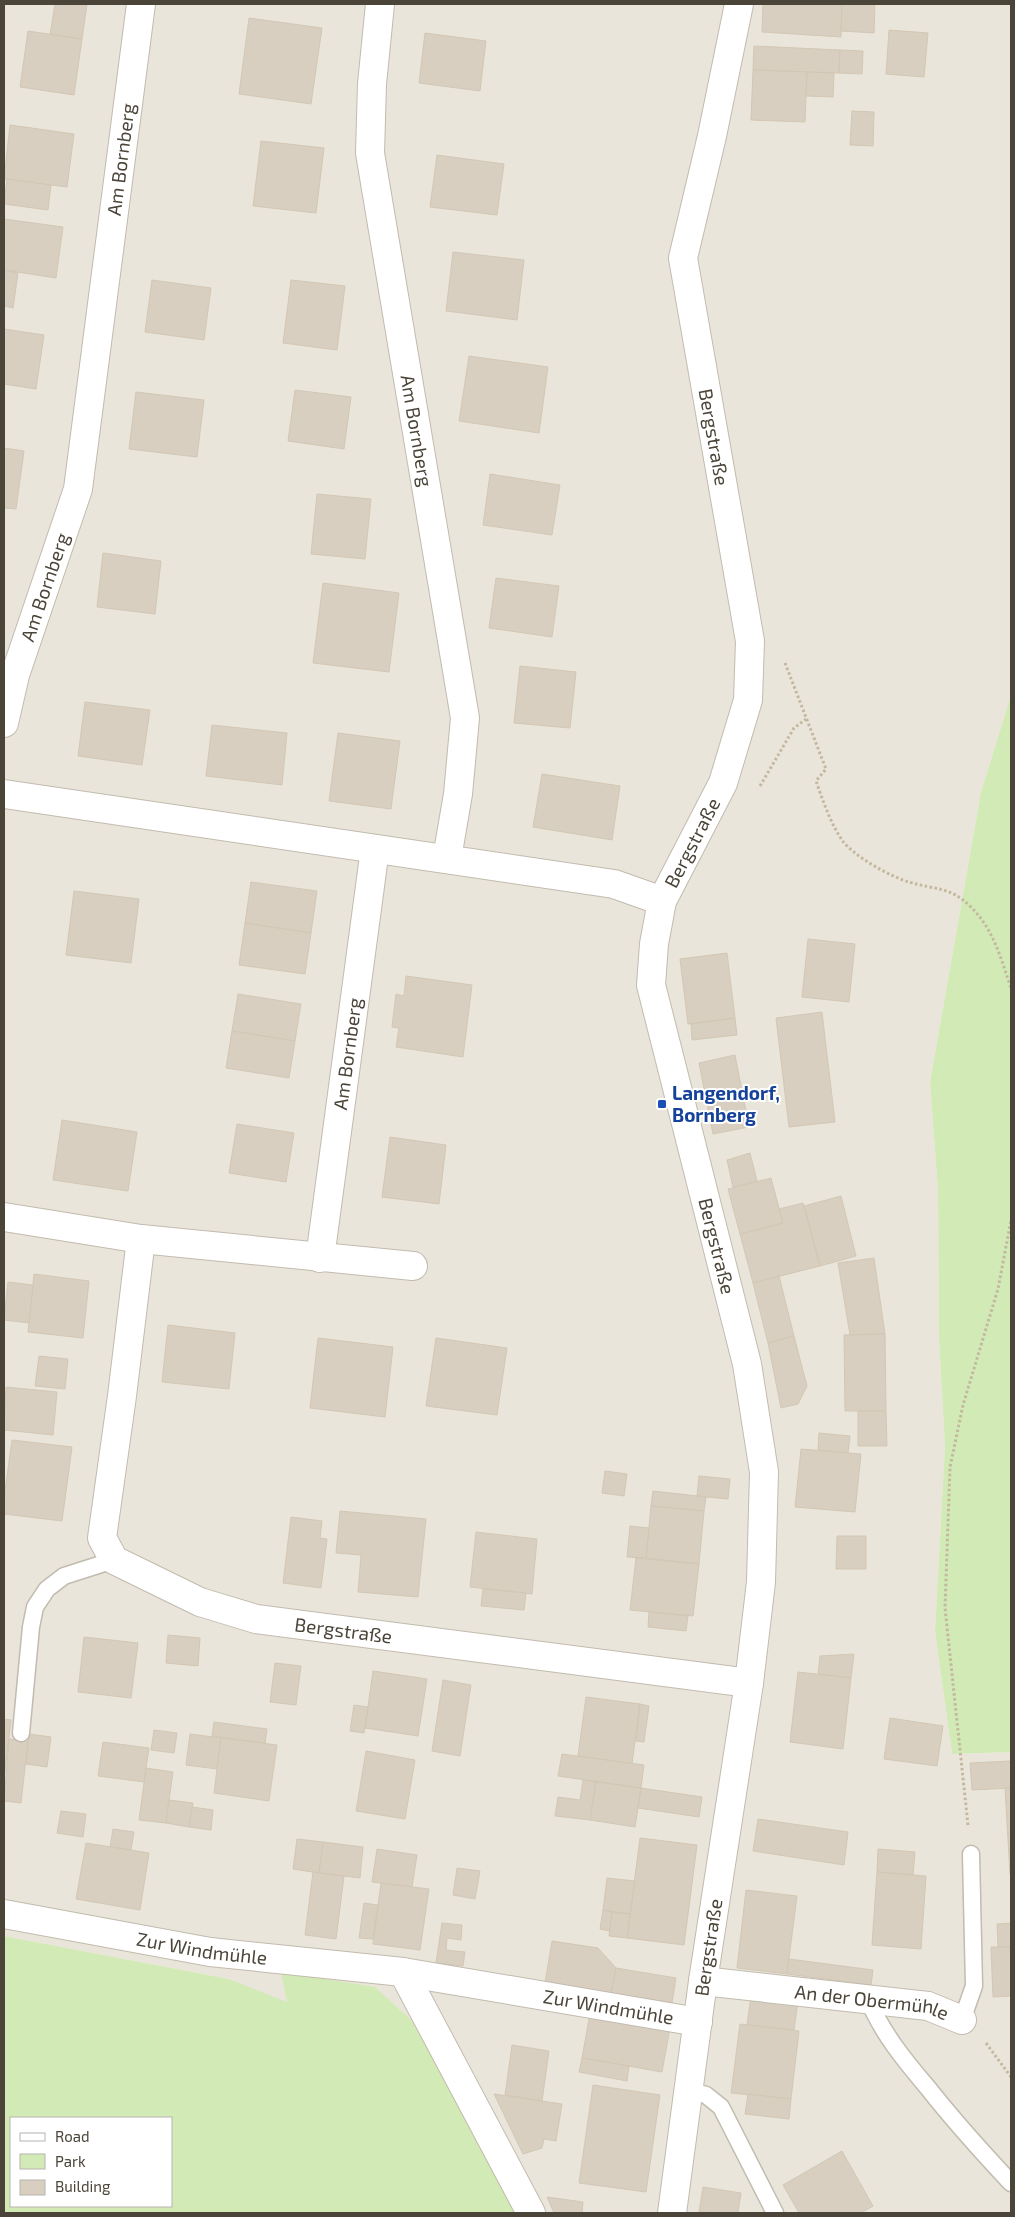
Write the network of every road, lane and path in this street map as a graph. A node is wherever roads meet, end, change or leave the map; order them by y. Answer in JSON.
{"nodes":[{"id":1,"x":141,"y":4,"type":"edge"},
{"id":2,"x":380,"y":4,"type":"edge"},
{"id":3,"x":739,"y":4,"type":"edge"},
{"id":4,"x":750,"y":640,"type":"junction"},
{"id":5,"x":806,"y":719,"type":"junction"},
{"id":6,"x":4,"y":723,"type":"edge"},
{"id":7,"x":759,"y":788,"type":"dead end"},
{"id":8,"x":4,"y":794,"type":"edge"},
{"id":9,"x":374,"y":849,"type":"junction"},
{"id":10,"x":447,"y":858,"type":"junction"},
{"id":11,"x":662,"y":901,"type":"junction"},
{"id":12,"x":1011,"y":988,"type":"edge"},
{"id":13,"x":4,"y":1216,"type":"edge"},
{"id":14,"x":1011,"y":1220,"type":"edge"},
{"id":15,"x":141,"y":1238,"type":"junction"},
{"id":16,"x":320,"y":1258,"type":"junction"},
{"id":17,"x":413,"y":1266,"type":"dead end"},
{"id":18,"x":114,"y":1560,"type":"junction"},
{"id":19,"x":749,"y":1683,"type":"junction"},
{"id":20,"x":21,"y":1733,"type":"dead end"},
{"id":21,"x":971,"y":1854,"type":"joint"},
{"id":22,"x":4,"y":1914,"type":"edge"},
{"id":23,"x":403,"y":1972,"type":"junction"},
{"id":24,"x":704,"y":1981,"type":"junction"},
{"id":25,"x":868,"y":1999,"type":"junction"},
{"id":26,"x":962,"y":2020,"type":"junction"},
{"id":27,"x":698,"y":2022,"type":"junction"},
{"id":28,"x":1011,"y":2077,"type":"edge"},
{"id":29,"x":689,"y":2090,"type":"junction"},
{"id":30,"x":1011,"y":2183,"type":"edge"},
{"id":31,"x":531,"y":2213,"type":"edge"},
{"id":32,"x":672,"y":2213,"type":"edge"},
{"id":33,"x":775,"y":2213,"type":"edge"}],
"edges":[{"from":1,"to":6,"type":"street","name":"Am Bornberg"},
{"from":2,"to":10,"type":"street","name":"Am Bornberg"},
{"from":3,"to":4,"type":"street","name":"Bergstraße"},
{"from":4,"to":5,"type":"path"},
{"from":4,"to":11,"type":"street","name":"Bergstraße"},
{"from":5,"to":7,"type":"path"},
{"from":5,"to":12,"type":"path"},
{"from":8,"to":9,"type":"street"},
{"from":9,"to":10,"type":"street"},
{"from":9,"to":16,"type":"street","name":"Am Bornberg"},
{"from":10,"to":11,"type":"street"},
{"from":11,"to":19,"type":"street","name":"Bergstraße"},
{"from":13,"to":15,"type":"street"},
{"from":14,"to":21,"type":"path"},
{"from":15,"to":16,"type":"street"},
{"from":15,"to":18,"type":"street"},
{"from":16,"to":17,"type":"street"},
{"from":18,"to":19,"type":"street","name":"Bergstraße"},
{"from":18,"to":20,"type":"lane"},
{"from":19,"to":24,"type":"street","name":"Bergstraße"},
{"from":21,"to":26,"type":"lane"},
{"from":22,"to":23,"type":"street","name":"Zur Windmühle"},
{"from":23,"to":27,"type":"street","name":"Zur Windmühle"},
{"from":23,"to":31,"type":"street"},
{"from":24,"to":25,"type":"street","name":"An der Obermühle"},
{"from":24,"to":27,"type":"street","name":"Bergstraße"},
{"from":25,"to":26,"type":"street","name":"An der Obermühle"},
{"from":25,"to":30,"type":"lane"},
{"from":26,"to":28,"type":"path","name":"An der Obermühle"},
{"from":27,"to":29,"type":"street","name":"Bergstraße"},
{"from":29,"to":32,"type":"street","name":"Bergstraße"},
{"from":29,"to":33,"type":"lane"}]}
